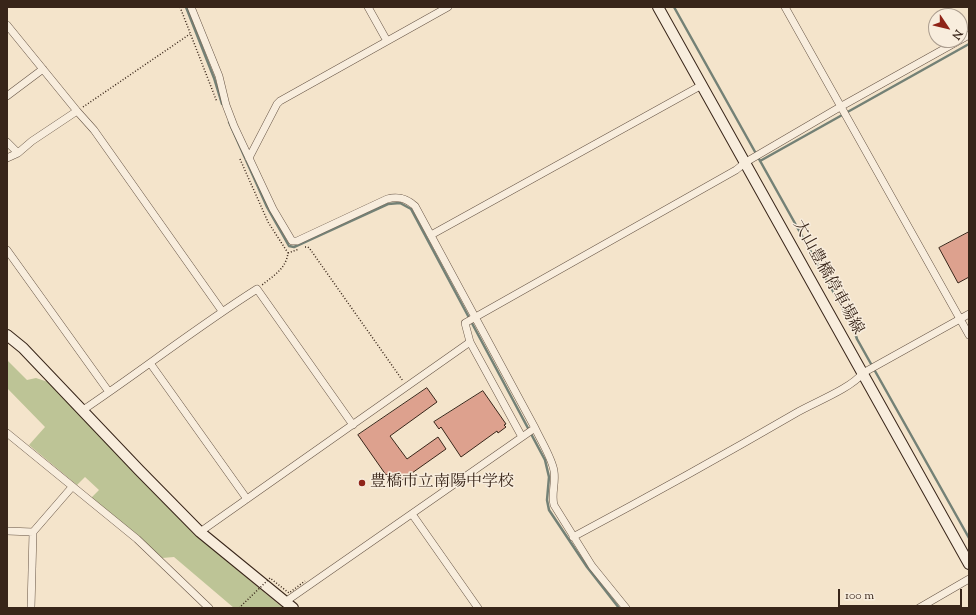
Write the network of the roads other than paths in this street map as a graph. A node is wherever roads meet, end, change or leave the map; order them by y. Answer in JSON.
{"nodes":[{"id":1,"x":191,"y":7,"type":"edge"},
{"id":2,"x":368,"y":7,"type":"edge"},
{"id":3,"x":448,"y":7,"type":"edge"},
{"id":4,"x":658,"y":7,"type":"edge"},
{"id":5,"x":785,"y":7,"type":"edge"},
{"id":6,"x":7,"y":25,"type":"edge"},
{"id":7,"x":969,"y":35,"type":"edge"},
{"id":8,"x":387,"y":41,"type":"junction"},
{"id":9,"x":43,"y":69,"type":"junction"},
{"id":10,"x":702,"y":85,"type":"junction"},
{"id":11,"x":7,"y":96,"type":"edge"},
{"id":12,"x":841,"y":108,"type":"junction"},
{"id":13,"x":76,"y":112,"type":"junction"},
{"id":14,"x":7,"y":142,"type":"edge"},
{"id":15,"x":18,"y":153,"type":"junction"},
{"id":16,"x":7,"y":158,"type":"edge"},
{"id":17,"x":249,"y":158,"type":"junction"},
{"id":18,"x":749,"y":160,"type":"junction"},
{"id":19,"x":431,"y":235,"type":"junction"},
{"id":20,"x":7,"y":250,"type":"edge"},
{"id":21,"x":222,"y":311,"type":"junction"},
{"id":22,"x":969,"y":314,"type":"edge"},
{"id":23,"x":475,"y":317,"type":"junction"},
{"id":24,"x":960,"y":319,"type":"junction"},
{"id":25,"x":969,"y":335,"type":"edge"},
{"id":26,"x":7,"y":336,"type":"edge"},
{"id":27,"x":470,"y":342,"type":"junction"},
{"id":28,"x":150,"y":363,"type":"junction"},
{"id":29,"x":863,"y":373,"type":"junction"},
{"id":30,"x":110,"y":392,"type":"junction"},
{"id":31,"x":83,"y":410,"type":"junction"},
{"id":32,"x":353,"y":425,"type":"junction"},
{"id":33,"x":535,"y":428,"type":"junction"},
{"id":34,"x":7,"y":433,"type":"edge"},
{"id":35,"x":524,"y":436,"type":"junction"},
{"id":36,"x":72,"y":487,"type":"junction"},
{"id":37,"x":247,"y":499,"type":"junction"},
{"id":38,"x":412,"y":514,"type":"junction"},
{"id":39,"x":7,"y":532,"type":"edge"},
{"id":40,"x":32,"y":532,"type":"junction"},
{"id":41,"x":200,"y":532,"type":"junction"},
{"id":42,"x":573,"y":537,"type":"junction"},
{"id":43,"x":969,"y":564,"type":"edge"},
{"id":44,"x":969,"y":579,"type":"edge"},
{"id":45,"x":289,"y":605,"type":"edge"},
{"id":46,"x":31,"y":608,"type":"edge"},
{"id":47,"x":209,"y":608,"type":"edge"},
{"id":48,"x":478,"y":608,"type":"edge"},
{"id":49,"x":626,"y":608,"type":"edge"},
{"id":50,"x":919,"y":608,"type":"edge"}],
"edges":[{"from":1,"to":17,"type":"street"},
{"from":2,"to":8,"type":"street"},
{"from":3,"to":8,"type":"street"},
{"from":4,"to":10,"type":"main road","name":"大山豊橋停車場線"},
{"from":5,"to":12,"type":"street"},
{"from":6,"to":9,"type":"street"},
{"from":7,"to":12,"type":"street"},
{"from":8,"to":17,"type":"street"},
{"from":9,"to":11,"type":"street"},
{"from":9,"to":13,"type":"street"},
{"from":10,"to":18,"type":"main road","name":"大山豊橋停車場線"},
{"from":10,"to":19,"type":"street"},
{"from":12,"to":18,"type":"street"},
{"from":12,"to":24,"type":"street"},
{"from":13,"to":15,"type":"street"},
{"from":13,"to":21,"type":"street"},
{"from":14,"to":15,"type":"street"},
{"from":15,"to":16,"type":"street"},
{"from":17,"to":19,"type":"street"},
{"from":18,"to":23,"type":"street"},
{"from":18,"to":29,"type":"main road","name":"大山豊橋停車場線"},
{"from":19,"to":23,"type":"street"},
{"from":20,"to":30,"type":"street"},
{"from":21,"to":28,"type":"street"},
{"from":21,"to":32,"type":"street"},
{"from":22,"to":24,"type":"street"},
{"from":23,"to":27,"type":"street"},
{"from":23,"to":33,"type":"street"},
{"from":24,"to":25,"type":"street"},
{"from":24,"to":29,"type":"street"},
{"from":26,"to":31,"type":"main road"},
{"from":27,"to":32,"type":"street"},
{"from":27,"to":35,"type":"street"},
{"from":28,"to":30,"type":"street"},
{"from":28,"to":37,"type":"street"},
{"from":29,"to":42,"type":"street"},
{"from":29,"to":43,"type":"main road","name":"大山豊橋停車場線"},
{"from":30,"to":31,"type":"street"},
{"from":31,"to":41,"type":"main road"},
{"from":32,"to":37,"type":"street"},
{"from":33,"to":35,"type":"street"},
{"from":33,"to":42,"type":"street"},
{"from":34,"to":36,"type":"street"},
{"from":35,"to":38,"type":"street"},
{"from":36,"to":40,"type":"street"},
{"from":36,"to":47,"type":"street"},
{"from":37,"to":41,"type":"street"},
{"from":38,"to":45,"type":"street"},
{"from":38,"to":48,"type":"street"},
{"from":39,"to":40,"type":"street"},
{"from":40,"to":46,"type":"street"},
{"from":41,"to":45,"type":"main road"},
{"from":42,"to":49,"type":"street"},
{"from":44,"to":50,"type":"street"}]}
